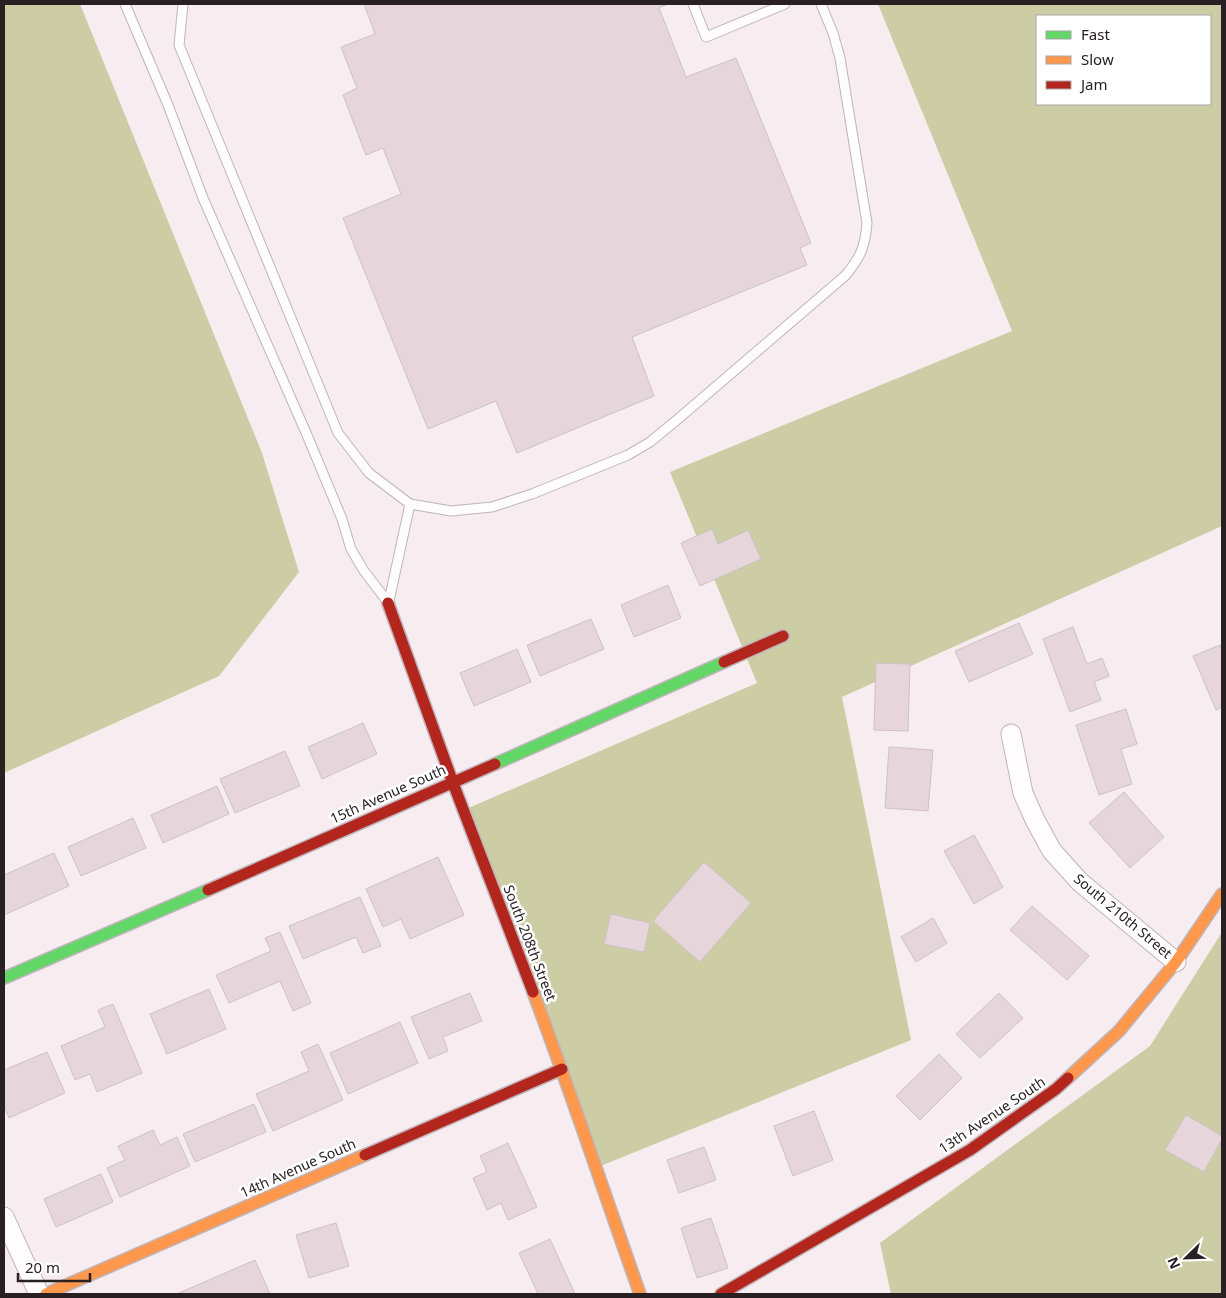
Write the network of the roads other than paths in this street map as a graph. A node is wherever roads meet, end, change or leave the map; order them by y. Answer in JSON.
{"nodes":[{"id":1,"x":125,"y":4,"type":"edge"},
{"id":2,"x":183,"y":4,"type":"edge"},
{"id":3,"x":692,"y":4,"type":"edge"},
{"id":4,"x":785,"y":4,"type":"edge"},
{"id":5,"x":820,"y":4,"type":"edge"},
{"id":6,"x":410,"y":504,"type":"junction"},
{"id":7,"x":388,"y":603,"type":"junction"},
{"id":8,"x":783,"y":636,"type":"dead end"},
{"id":9,"x":1011,"y":734,"type":"dead end"},
{"id":10,"x":452,"y":782,"type":"junction"},
{"id":11,"x":1222,"y":894,"type":"edge"},
{"id":12,"x":1176,"y":962,"type":"junction"},
{"id":13,"x":4,"y":978,"type":"edge"},
{"id":14,"x":562,"y":1068,"type":"junction"},
{"id":15,"x":4,"y":1216,"type":"edge"},
{"id":16,"x":39,"y":1294,"type":"edge"},
{"id":17,"x":46,"y":1294,"type":"edge"},
{"id":18,"x":640,"y":1294,"type":"edge"},
{"id":19,"x":722,"y":1294,"type":"edge"}],
"edges":[{"from":1,"to":7,"type":"lane"},
{"from":2,"to":6,"type":"lane"},
{"from":3,"to":4,"type":"lane"},
{"from":5,"to":6,"type":"lane"},
{"from":6,"to":7,"type":"lane"},
{"from":7,"to":10,"type":"street","name":"South 208th Street"},
{"from":8,"to":10,"type":"street","name":"15th Avenue South"},
{"from":9,"to":12,"type":"street","name":"South 210th Street"},
{"from":10,"to":13,"type":"street","name":"15th Avenue South"},
{"from":10,"to":14,"type":"street","name":"South 208th Street"},
{"from":11,"to":12,"type":"street","name":"13th Avenue South"},
{"from":12,"to":19,"type":"street","name":"13th Avenue South"},
{"from":14,"to":17,"type":"street","name":"14th Avenue South"},
{"from":14,"to":18,"type":"street","name":"South 208th Street"},
{"from":15,"to":16,"type":"street"}]}
